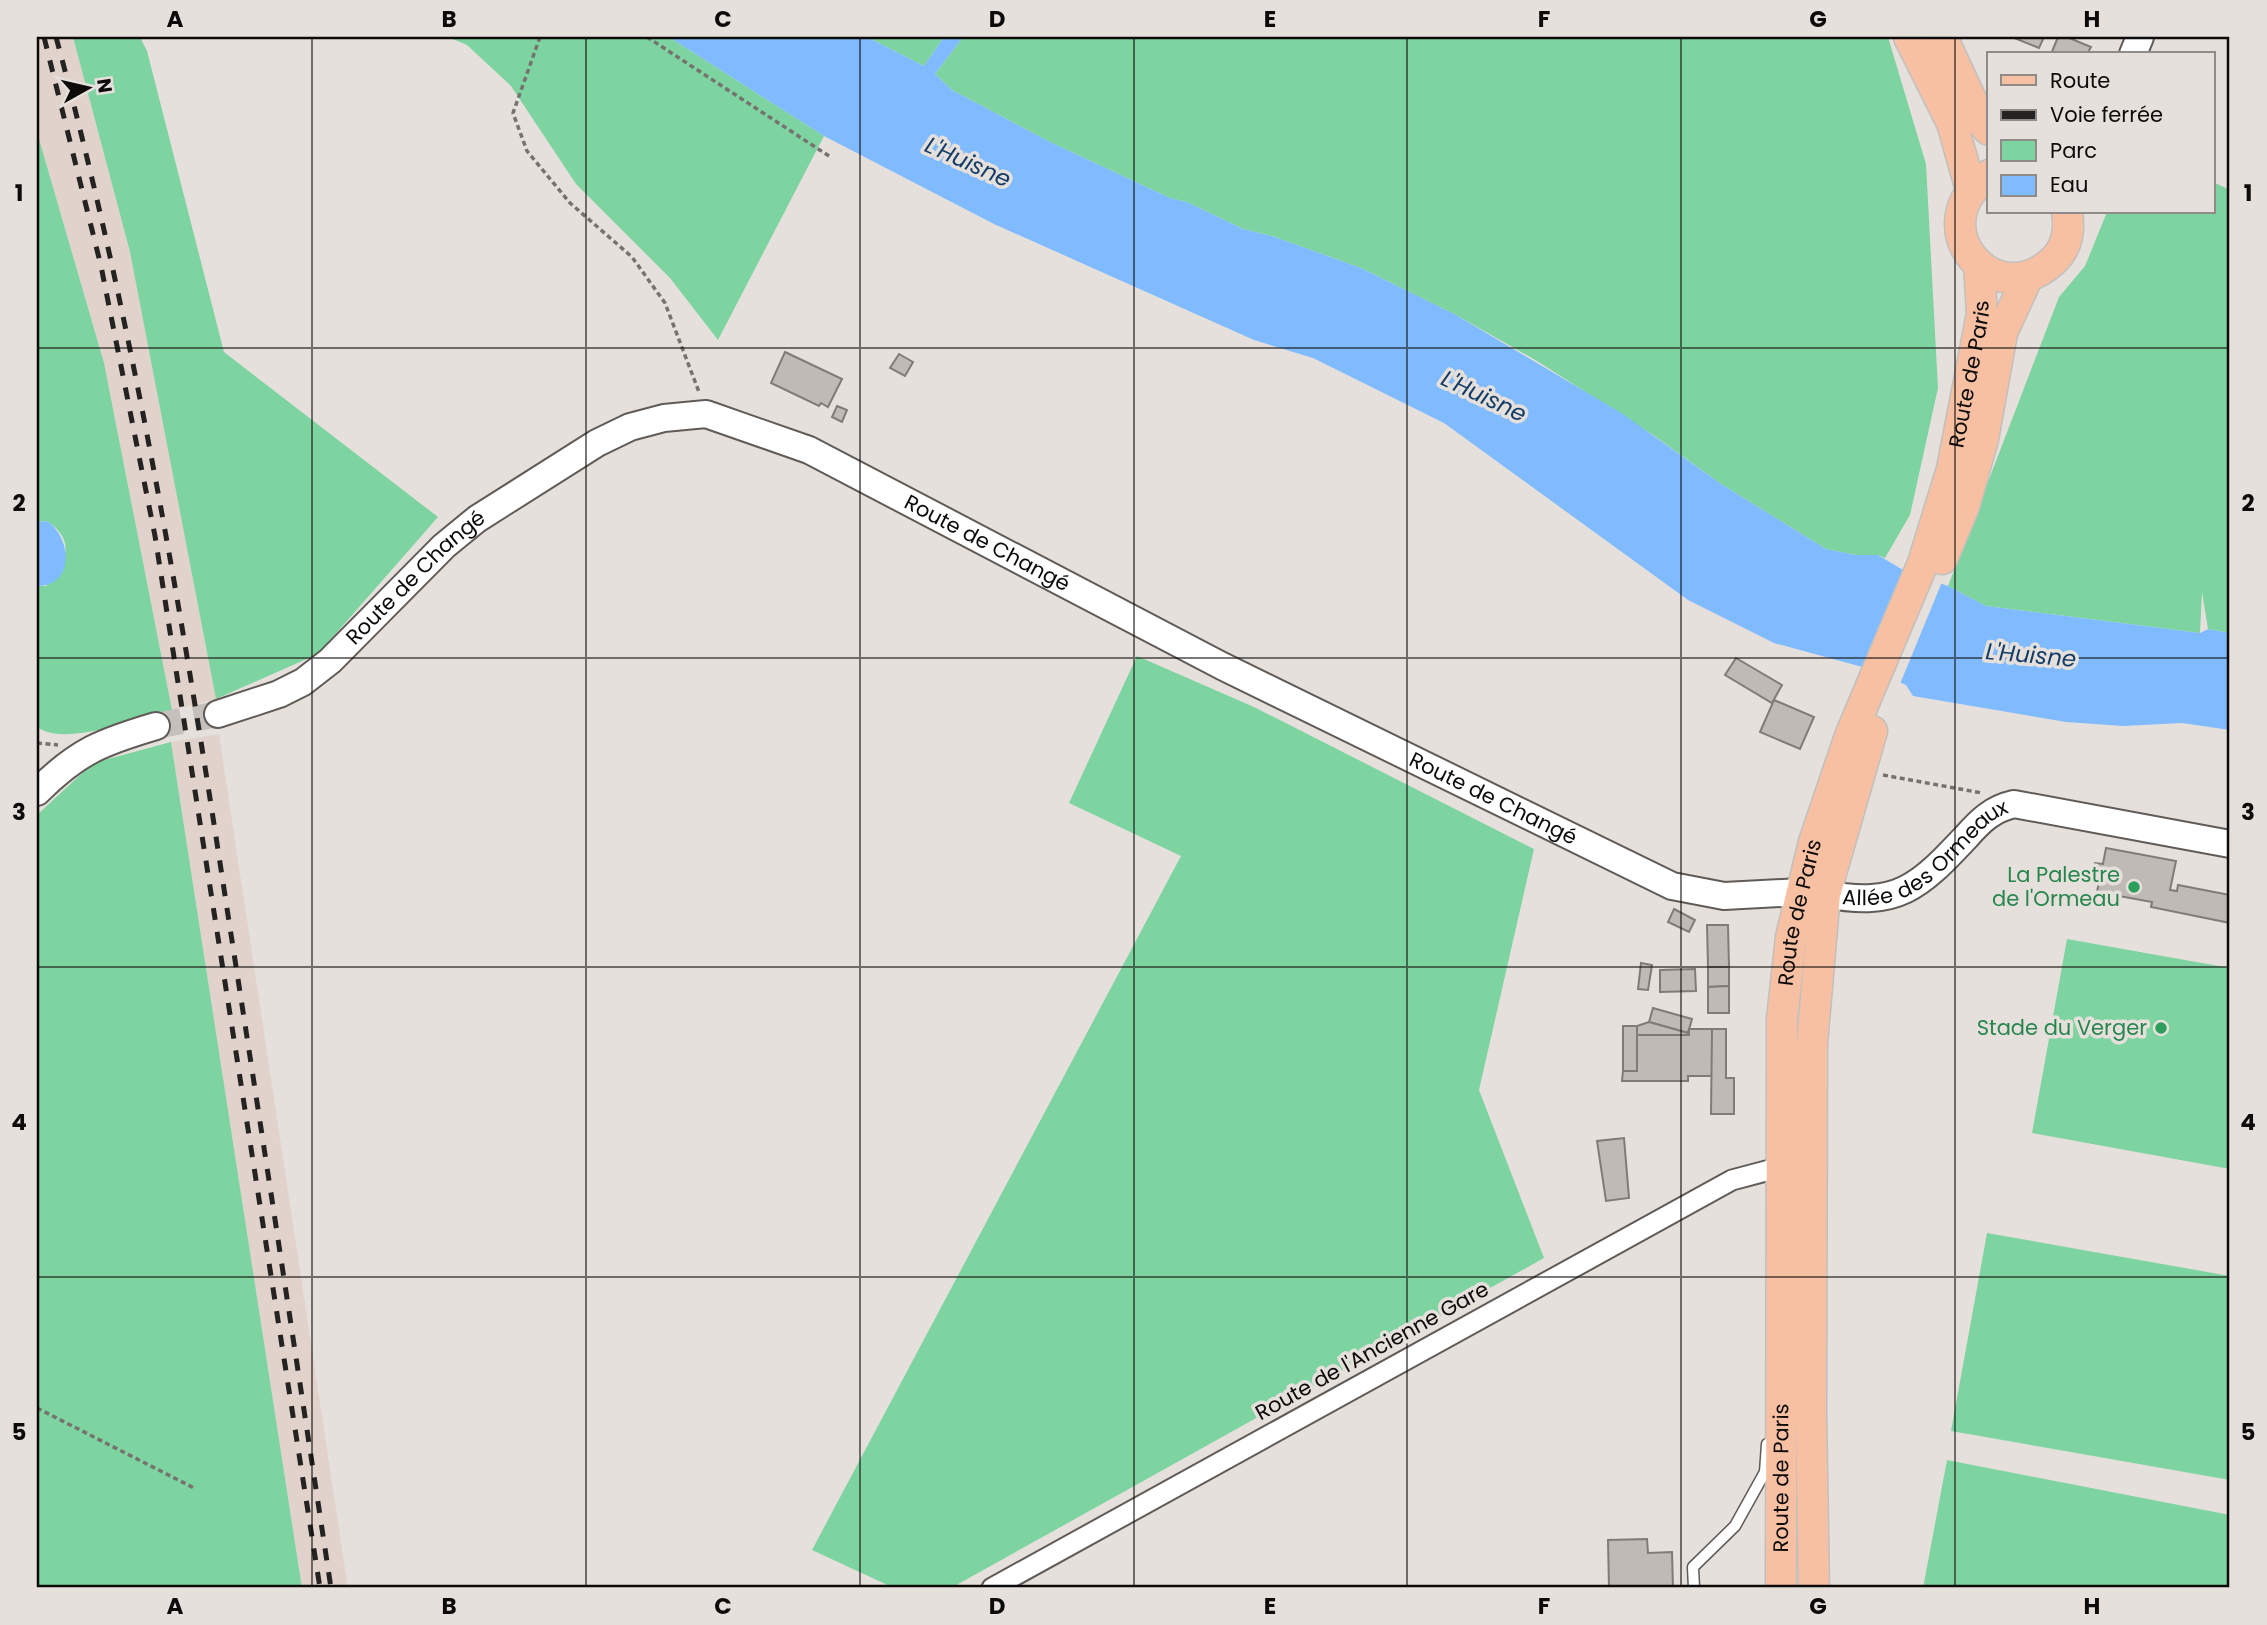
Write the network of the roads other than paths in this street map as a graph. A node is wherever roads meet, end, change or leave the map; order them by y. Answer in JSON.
{"nodes":[{"id":1,"x":1909,"y":37,"type":"edge"},
{"id":2,"x":1941,"y":37,"type":"edge"},
{"id":3,"x":1987,"y":128,"type":"edge"},
{"id":4,"x":1980,"y":182,"type":"edge"},
{"id":5,"x":2067,"y":214,"type":"edge"},
{"id":6,"x":1979,"y":265,"type":"junction"},
{"id":7,"x":2028,"y":276,"type":"junction"},
{"id":8,"x":1930,"y":567,"type":"junction"},
{"id":9,"x":1876,"y":693,"type":"junction"},
{"id":10,"x":218,"y":714,"type":"tunnel mouth"},
{"id":11,"x":156,"y":726,"type":"tunnel mouth"},
{"id":12,"x":37,"y":792,"type":"edge"},
{"id":13,"x":2230,"y":844,"type":"edge"},
{"id":14,"x":1813,"y":893,"type":"junction"},
{"id":15,"x":1781,"y":1167,"type":"junction"},
{"id":16,"x":1782,"y":1369,"type":"junction"},
{"id":17,"x":1769,"y":1420,"type":"dead end"},
{"id":18,"x":1768,"y":1433,"type":"dead end"},
{"id":19,"x":992,"y":1588,"type":"edge"},
{"id":20,"x":1693,"y":1588,"type":"edge"},
{"id":21,"x":1781,"y":1588,"type":"edge"},
{"id":22,"x":1814,"y":1588,"type":"edge"}],
"edges":[{"from":1,"to":4,"type":"main road"},
{"from":2,"to":3,"type":"main road"},
{"from":4,"to":6,"type":"main road"},
{"from":5,"to":7,"type":"main road"},
{"from":6,"to":7,"type":"main road"},
{"from":6,"to":8,"type":"main road","name":"Route de Paris"},
{"from":7,"to":8,"type":"main road","name":"Route de Paris"},
{"from":8,"to":9,"type":"main road","name":"Route de Paris"},
{"from":9,"to":14,"type":"main road","name":"Route de Paris"},
{"from":9,"to":14,"type":"main road","name":"Route de Paris"},
{"from":10,"to":14,"type":"street","name":"Route de Changé"},
{"from":11,"to":12,"type":"street"},
{"from":13,"to":14,"type":"street","name":"Allée des Ormeaux"},
{"from":14,"to":15,"type":"main road","name":"Route de Paris"},
{"from":14,"to":22,"type":"main road","name":"Route de Paris"},
{"from":15,"to":16,"type":"main road","name":"Route de Paris"},
{"from":15,"to":19,"type":"street","name":"Route de l'Ancienne Gare"},
{"from":16,"to":17,"type":"lane"},
{"from":16,"to":21,"type":"main road","name":"Route de Paris"},
{"from":18,"to":20,"type":"lane"}]}
